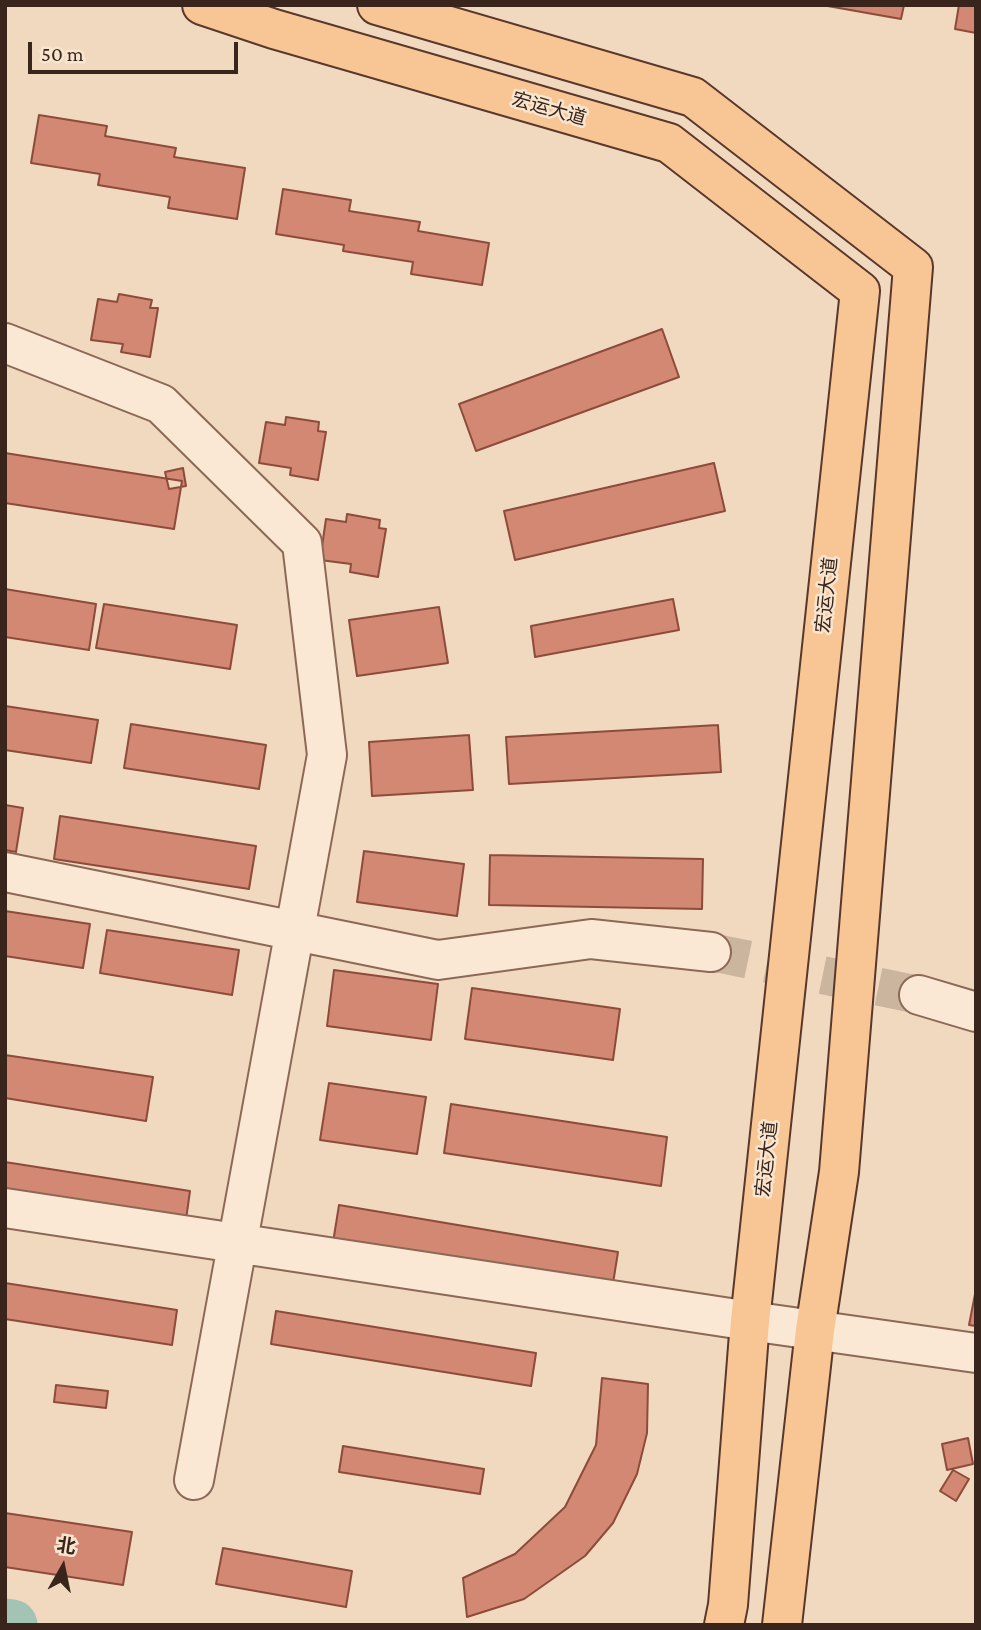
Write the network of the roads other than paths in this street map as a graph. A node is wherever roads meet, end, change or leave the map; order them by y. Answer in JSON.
{"nodes":[{"id":1,"x":202,"y":5,"type":"edge"},
{"id":2,"x":377,"y":5,"type":"edge"},
{"id":3,"x":5,"y":343,"type":"edge"},
{"id":4,"x":5,"y":872,"type":"edge"},
{"id":5,"x":295,"y":931,"type":"junction"},
{"id":6,"x":711,"y":953,"type":"tunnel mouth"},
{"id":7,"x":919,"y":995,"type":"tunnel mouth"},
{"id":8,"x":976,"y":1012,"type":"edge"},
{"id":9,"x":5,"y":1208,"type":"edge"},
{"id":10,"x":239,"y":1242,"type":"junction"},
{"id":11,"x":750,"y":1321,"type":"junction"},
{"id":12,"x":815,"y":1330,"type":"junction"},
{"id":13,"x":976,"y":1353,"type":"edge"},
{"id":14,"x":194,"y":1480,"type":"dead end"},
{"id":15,"x":724,"y":1625,"type":"edge"},
{"id":16,"x":782,"y":1625,"type":"edge"}],
"edges":[{"from":1,"to":11,"type":"main road","name":"宏运大道"},
{"from":2,"to":12,"type":"main road"},
{"from":3,"to":5,"type":"street"},
{"from":4,"to":5,"type":"street"},
{"from":5,"to":6,"type":"street"},
{"from":5,"to":10,"type":"street"},
{"from":7,"to":8,"type":"street"},
{"from":9,"to":10,"type":"street"},
{"from":10,"to":11,"type":"street"},
{"from":10,"to":14,"type":"street"},
{"from":11,"to":12,"type":"street"},
{"from":11,"to":15,"type":"main road","name":"宏运大道"},
{"from":12,"to":13,"type":"street"},
{"from":12,"to":16,"type":"main road"}]}
